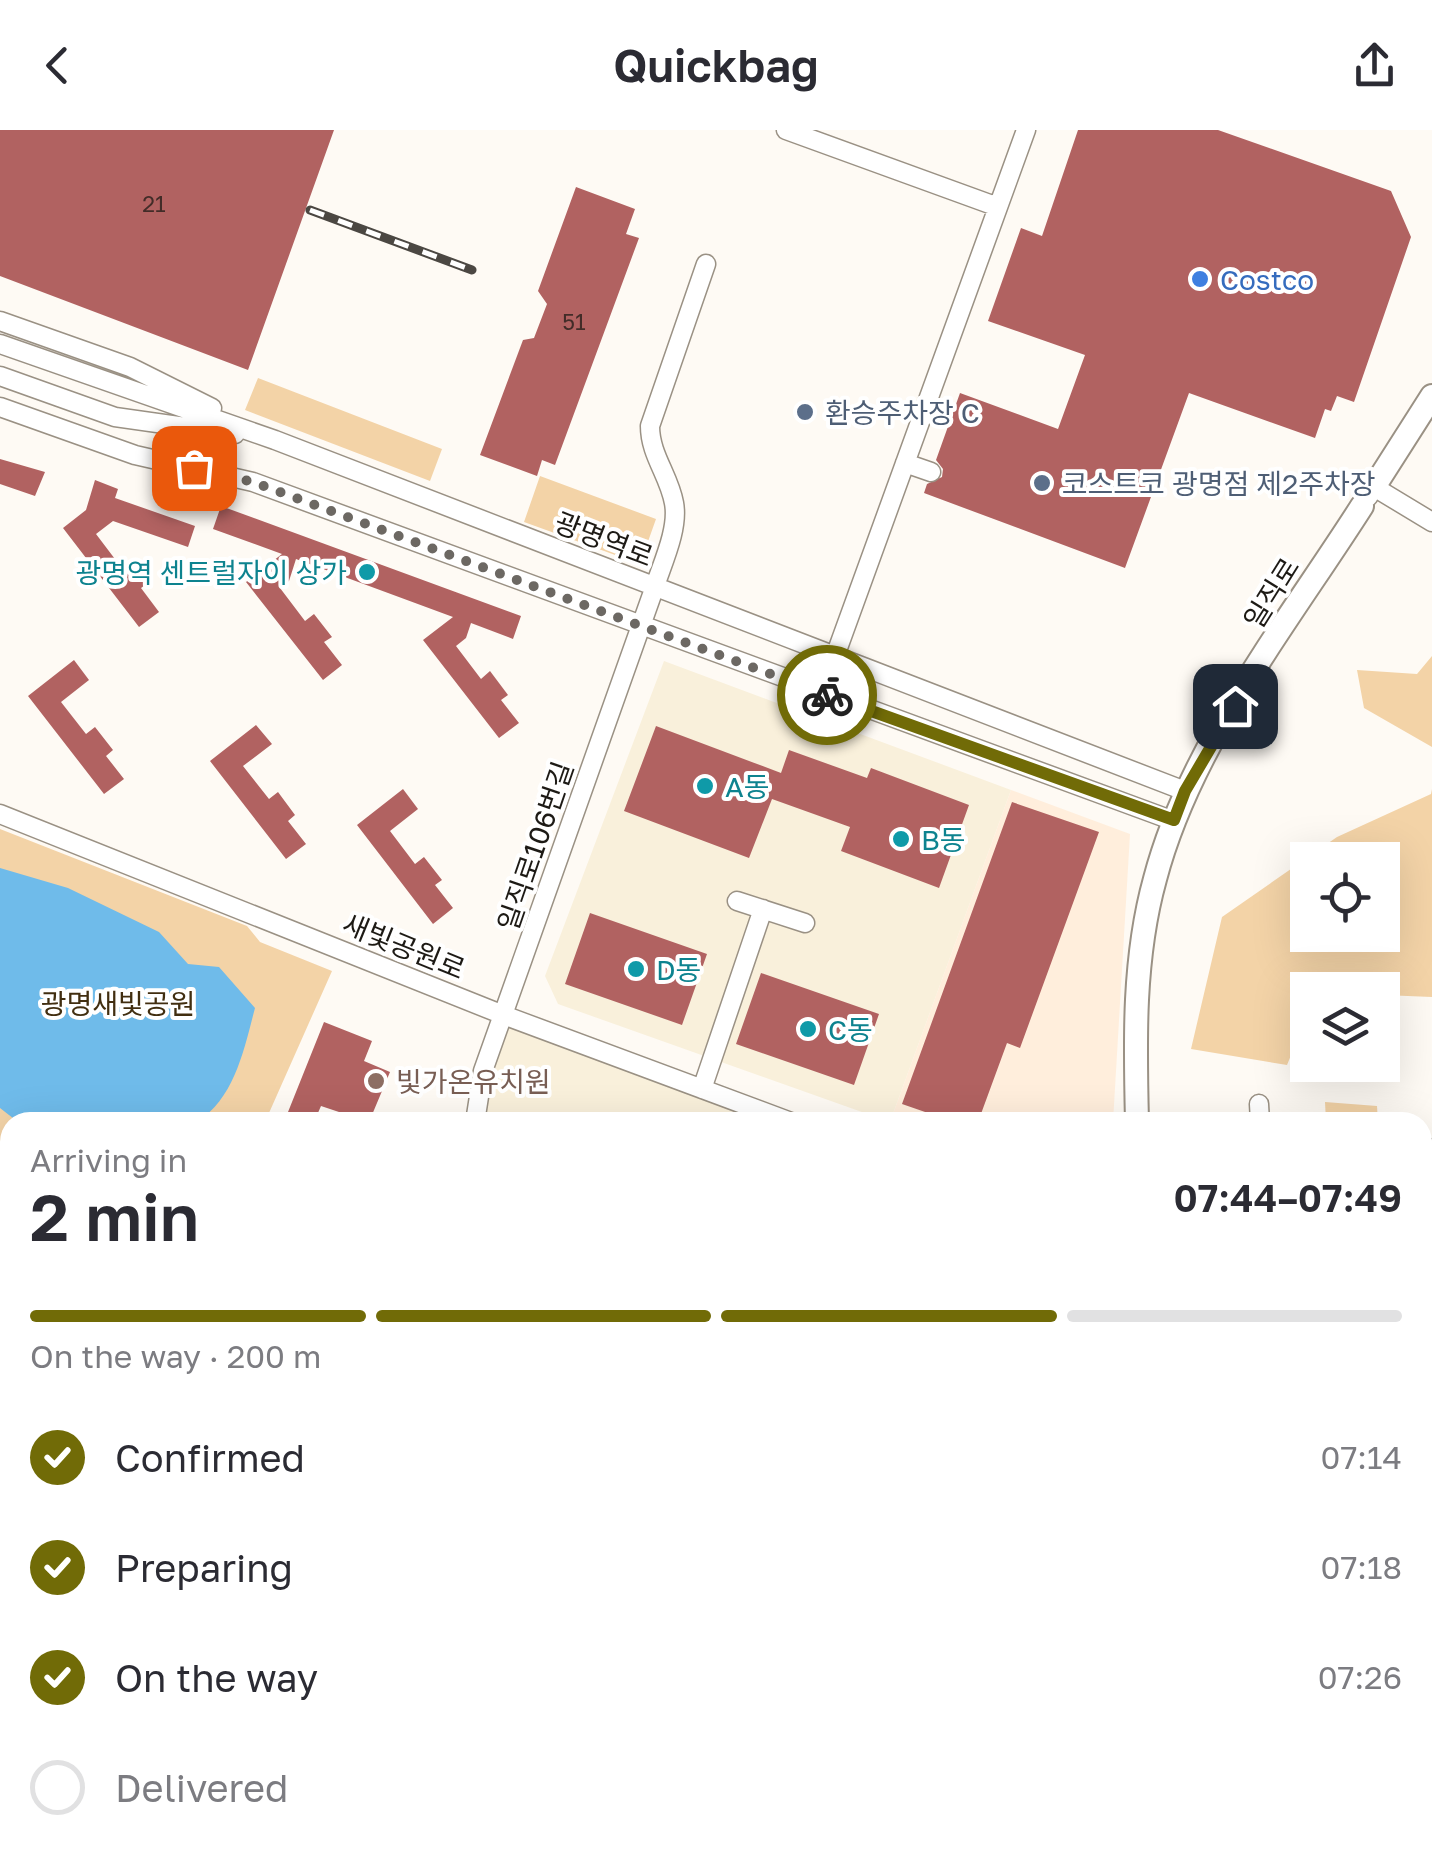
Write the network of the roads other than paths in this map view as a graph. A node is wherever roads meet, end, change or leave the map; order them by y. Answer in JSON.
{"nodes":[{"id":1,"x":786,"y":130,"type":"edge"},
{"id":2,"x":1026,"y":130,"type":"edge"},
{"id":3,"x":998,"y":206,"type":"junction"},
{"id":4,"x":706,"y":264,"type":"dead end"},
{"id":5,"x":0,"y":321,"type":"edge"},
{"id":6,"x":0,"y":344,"type":"edge"},
{"id":7,"x":0,"y":376,"type":"edge"},
{"id":8,"x":1432,"y":396,"type":"edge"},
{"id":9,"x":0,"y":407,"type":"edge"},
{"id":10,"x":275,"y":440,"type":"junction"},
{"id":11,"x":905,"y":463,"type":"junction"},
{"id":12,"x":931,"y":472,"type":"dead end"},
{"id":13,"x":1368,"y":497,"type":"junction"},
{"id":14,"x":1432,"y":522,"type":"edge"},
{"id":15,"x":654,"y":589,"type":"junction"},
{"id":16,"x":639,"y":627,"type":"junction"},
{"id":17,"x":834,"y":659,"type":"junction"},
{"id":18,"x":1185,"y":791,"type":"junction"},
{"id":19,"x":0,"y":814,"type":"edge"},
{"id":20,"x":1174,"y":820,"type":"junction"},
{"id":21,"x":737,"y":900,"type":"dead end"},
{"id":22,"x":763,"y":909,"type":"junction"},
{"id":23,"x":805,"y":922,"type":"dead end"},
{"id":24,"x":506,"y":1016,"type":"junction"},
{"id":25,"x":702,"y":1089,"type":"junction"},
{"id":26,"x":476,"y":1112,"type":"edge"},
{"id":27,"x":763,"y":1112,"type":"edge"},
{"id":28,"x":1137,"y":1112,"type":"edge"}],
"edges":[{"from":1,"to":3,"type":"street"},
{"from":2,"to":3,"type":"street"},
{"from":3,"to":11,"type":"street"},
{"from":4,"to":15,"type":"street","name":"일직로106번길"},
{"from":5,"to":10,"type":"street"},
{"from":6,"to":10,"type":"street","name":"광명역로"},
{"from":7,"to":10,"type":"street"},
{"from":8,"to":13,"type":"main road","name":"일직로"},
{"from":9,"to":16,"type":"street"},
{"from":10,"to":15,"type":"street","name":"광명역로"},
{"from":11,"to":12,"type":"street"},
{"from":11,"to":17,"type":"street"},
{"from":13,"to":14,"type":"street"},
{"from":13,"to":18,"type":"main road","name":"일직로"},
{"from":15,"to":16,"type":"street","name":"일직로106번길"},
{"from":15,"to":17,"type":"street","name":"광명역로"},
{"from":16,"to":20,"type":"street"},
{"from":16,"to":24,"type":"street","name":"일직로106번길"},
{"from":17,"to":18,"type":"street","name":"광명역로"},
{"from":18,"to":20,"type":"main road","name":"일직로"},
{"from":19,"to":24,"type":"street","name":"새빛공원로"},
{"from":20,"to":28,"type":"main road","name":"일직로"},
{"from":21,"to":22,"type":"street"},
{"from":22,"to":23,"type":"street"},
{"from":22,"to":25,"type":"street"},
{"from":24,"to":25,"type":"street","name":"새빛공원로"},
{"from":24,"to":26,"type":"street","name":"일직로106번길"},
{"from":25,"to":27,"type":"street","name":"새빛공원로"}]}
